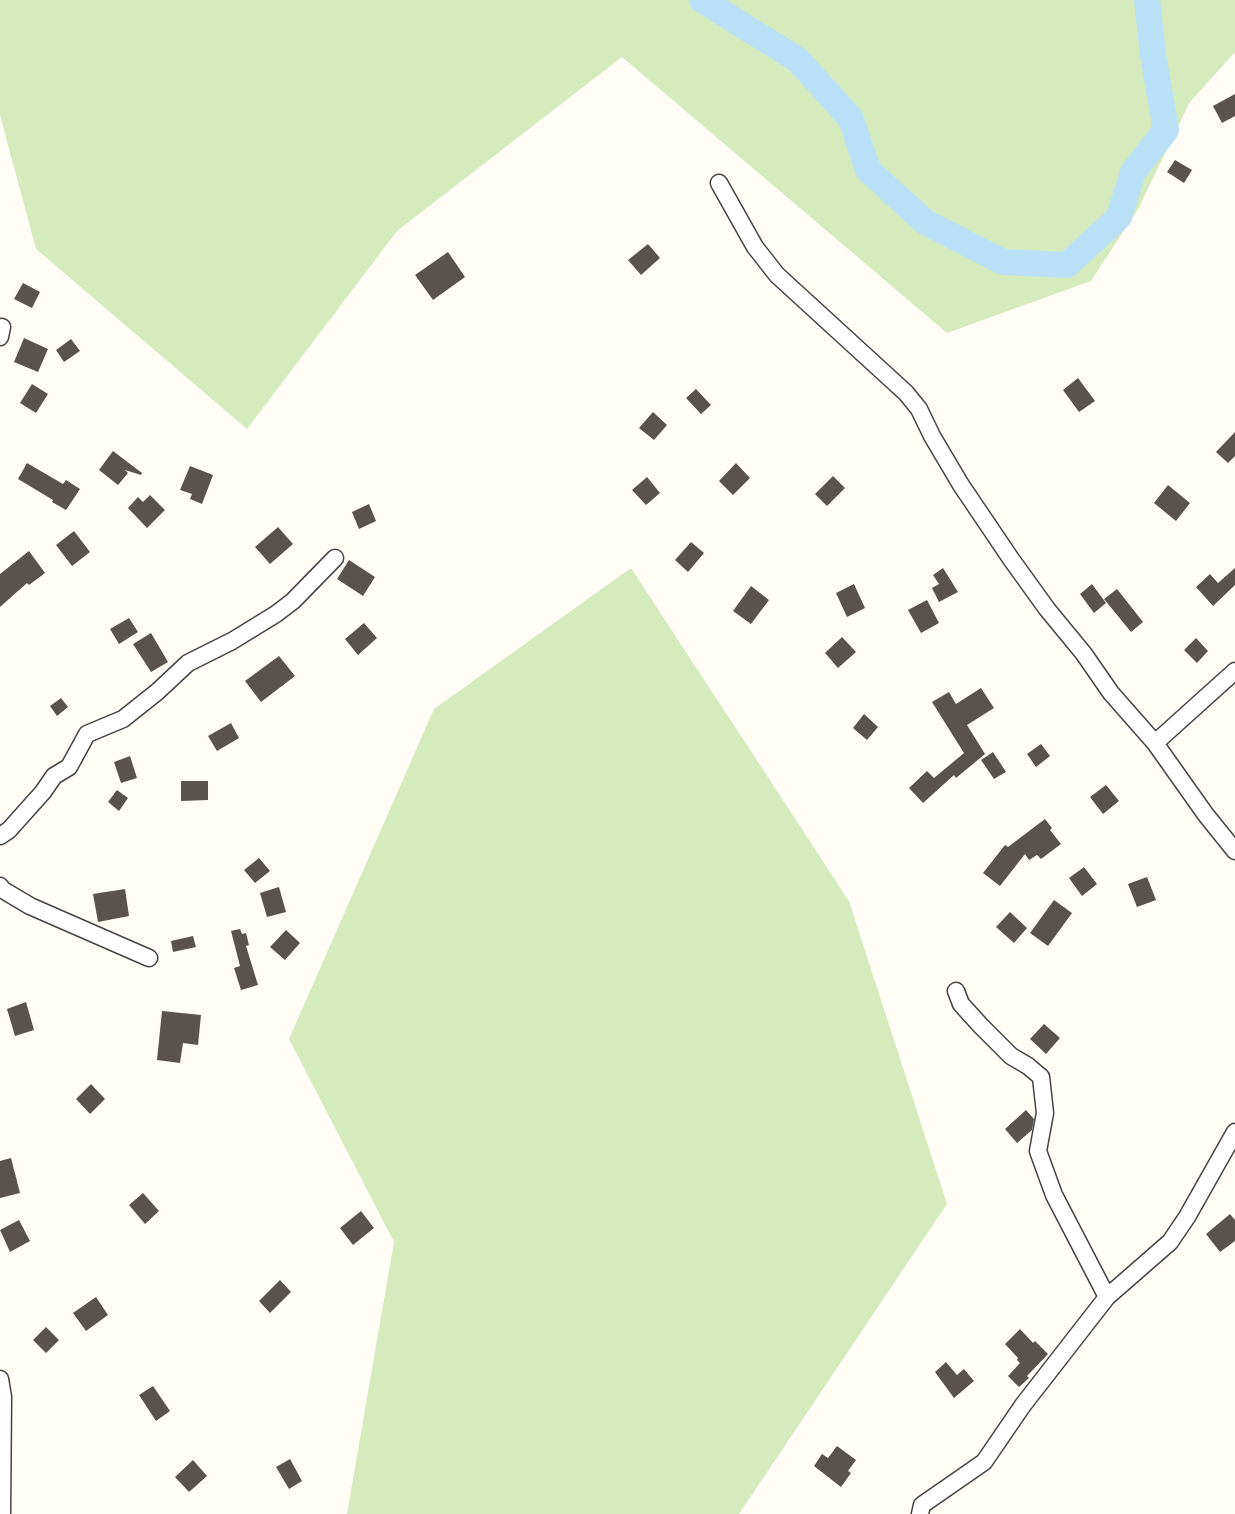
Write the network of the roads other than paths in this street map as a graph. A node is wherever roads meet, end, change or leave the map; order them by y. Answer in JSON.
{"nodes":[{"id":1,"x":718,"y":183,"type":"dead end"},
{"id":2,"x":335,"y":558,"type":"dead end"},
{"id":3,"x":1235,"y":671,"type":"edge"},
{"id":4,"x":1155,"y":743,"type":"junction"},
{"id":5,"x":0,"y":836,"type":"edge"},
{"id":6,"x":1235,"y":850,"type":"edge"},
{"id":7,"x":0,"y":886,"type":"edge"},
{"id":8,"x":149,"y":958,"type":"dead end"},
{"id":9,"x":956,"y":991,"type":"dead end"},
{"id":10,"x":1235,"y":1132,"type":"edge"},
{"id":11,"x":1107,"y":1297,"type":"junction"},
{"id":12,"x":0,"y":1379,"type":"edge"},
{"id":13,"x":2,"y":1514,"type":"edge"},
{"id":14,"x":920,"y":1514,"type":"edge"}],
"edges":[{"from":1,"to":4,"type":"street"},
{"from":2,"to":5,"type":"street"},
{"from":3,"to":4,"type":"street"},
{"from":4,"to":6,"type":"street"},
{"from":7,"to":8,"type":"street"},
{"from":9,"to":11,"type":"street"},
{"from":10,"to":11,"type":"street"},
{"from":11,"to":14,"type":"street"},
{"from":12,"to":13,"type":"street"}]}
